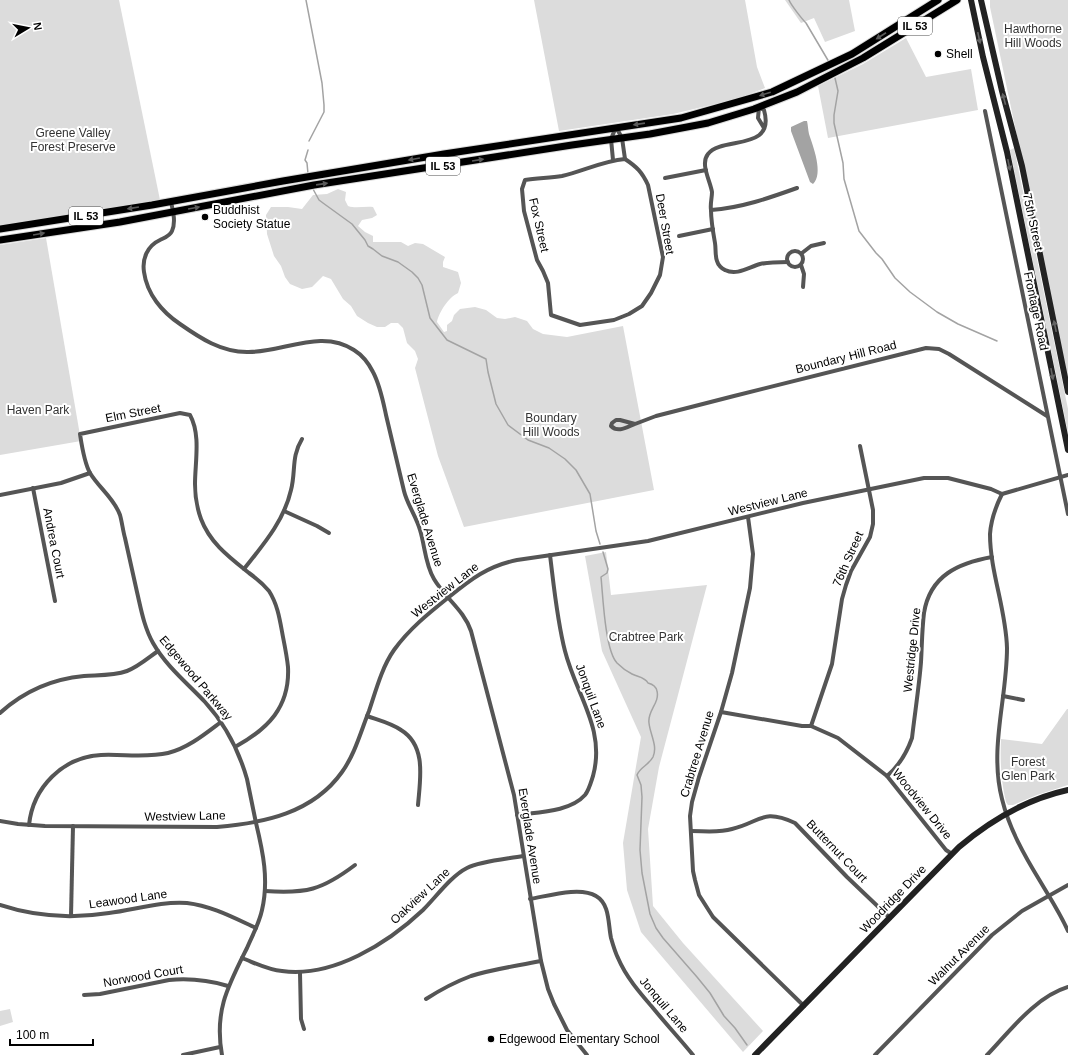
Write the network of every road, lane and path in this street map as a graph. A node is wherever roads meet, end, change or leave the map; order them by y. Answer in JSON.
{"nodes":[{"id":1,"x":938,"y":0,"type":"edge"},
{"id":2,"x":957,"y":0,"type":"edge"},
{"id":3,"x":971,"y":0,"type":"edge"},
{"id":4,"x":981,"y":0,"type":"edge"},
{"id":5,"x":759,"y":107,"type":"junction"},
{"id":6,"x":985,"y":111,"type":"dead end"},
{"id":7,"x":616,"y":127,"type":"junction"},
{"id":8,"x":764,"y":128,"type":"junction"},
{"id":9,"x":622,"y":138,"type":"junction"},
{"id":10,"x":610,"y":139,"type":"junction"},
{"id":11,"x":625,"y":159,"type":"junction"},
{"id":12,"x":613,"y":160,"type":"junction"},
{"id":13,"x":706,"y":170,"type":"junction"},
{"id":14,"x":665,"y":178,"type":"dead end"},
{"id":15,"x":797,"y":188,"type":"dead end"},
{"id":16,"x":171,"y":202,"type":"junction"},
{"id":17,"x":711,"y":210,"type":"junction"},
{"id":18,"x":173,"y":212,"type":"junction"},
{"id":19,"x":0,"y":229,"type":"edge"},
{"id":20,"x":712,"y":229,"type":"junction"},
{"id":21,"x":679,"y":236,"type":"dead end"},
{"id":22,"x":0,"y":240,"type":"edge"},
{"id":23,"x":824,"y":243,"type":"dead end"},
{"id":24,"x":802,"y":253,"type":"junction"},
{"id":25,"x":788,"y":262,"type":"junction"},
{"id":26,"x":801,"y":265,"type":"junction"},
{"id":27,"x":803,"y":287,"type":"dead end"},
{"id":28,"x":551,"y":315,"type":"joint"},
{"id":29,"x":1068,"y":392,"type":"edge"},
{"id":30,"x":1047,"y":416,"type":"junction"},
{"id":31,"x":635,"y":424,"type":"junction"},
{"id":32,"x":80,"y":434,"type":"joint"},
{"id":33,"x":302,"y":439,"type":"dead end"},
{"id":34,"x":860,"y":446,"type":"dead end"},
{"id":35,"x":1068,"y":450,"type":"edge"},
{"id":36,"x":90,"y":473,"type":"junction"},
{"id":37,"x":1068,"y":475,"type":"edge"},
{"id":38,"x":1060,"y":476,"type":"junction"},
{"id":39,"x":33,"y":488,"type":"junction"},
{"id":40,"x":869,"y":489,"type":"junction"},
{"id":41,"x":1002,"y":494,"type":"junction"},
{"id":42,"x":0,"y":495,"type":"edge"},
{"id":43,"x":284,"y":511,"type":"junction"},
{"id":44,"x":1068,"y":514,"type":"edge"},
{"id":45,"x":748,"y":517,"type":"junction"},
{"id":46,"x":329,"y":533,"type":"dead end"},
{"id":47,"x":550,"y":555,"type":"junction"},
{"id":48,"x":992,"y":557,"type":"junction"},
{"id":49,"x":244,"y":569,"type":"junction"},
{"id":50,"x":449,"y":598,"type":"junction"},
{"id":51,"x":55,"y":601,"type":"dead end"},
{"id":52,"x":158,"y":651,"type":"junction"},
{"id":53,"x":1003,"y":696,"type":"junction"},
{"id":54,"x":1023,"y":700,"type":"dead end"},
{"id":55,"x":721,"y":712,"type":"junction"},
{"id":56,"x":0,"y":713,"type":"edge"},
{"id":57,"x":367,"y":716,"type":"junction"},
{"id":58,"x":221,"y":722,"type":"junction"},
{"id":59,"x":811,"y":726,"type":"junction"},
{"id":60,"x":235,"y":747,"type":"junction"},
{"id":61,"x":887,"y":776,"type":"junction"},
{"id":62,"x":1068,"y":790,"type":"edge"},
{"id":63,"x":418,"y":806,"type":"dead end"},
{"id":64,"x":1006,"y":814,"type":"junction"},
{"id":65,"x":517,"y":815,"type":"junction"},
{"id":66,"x":0,"y":821,"type":"edge"},
{"id":67,"x":256,"y":821,"type":"junction"},
{"id":68,"x":29,"y":825,"type":"junction"},
{"id":69,"x":73,"y":826,"type":"junction"},
{"id":70,"x":691,"y":831,"type":"junction"},
{"id":71,"x":952,"y":854,"type":"junction"},
{"id":72,"x":523,"y":856,"type":"junction"},
{"id":73,"x":355,"y":865,"type":"dead end"},
{"id":74,"x":1068,"y":885,"type":"edge"},
{"id":75,"x":265,"y":891,"type":"junction"},
{"id":76,"x":1049,"y":896,"type":"junction"},
{"id":77,"x":530,"y":899,"type":"junction"},
{"id":78,"x":0,"y":905,"type":"edge"},
{"id":79,"x":71,"y":916,"type":"junction"},
{"id":80,"x":890,"y":918,"type":"junction"},
{"id":81,"x":256,"y":928,"type":"junction"},
{"id":82,"x":1068,"y":931,"type":"edge"},
{"id":83,"x":242,"y":958,"type":"junction"},
{"id":84,"x":541,"y":961,"type":"junction"},
{"id":85,"x":300,"y":972,"type":"junction"},
{"id":86,"x":228,"y":986,"type":"junction"},
{"id":87,"x":1068,"y":987,"type":"edge"},
{"id":88,"x":84,"y":995,"type":"dead end"},
{"id":89,"x":426,"y":999,"type":"dead end"},
{"id":90,"x":804,"y":1006,"type":"junction"},
{"id":91,"x":304,"y":1029,"type":"dead end"},
{"id":92,"x":220,"y":1047,"type":"junction"},
{"id":93,"x":758,"y":1054,"type":"edge"},
{"id":94,"x":182,"y":1055,"type":"edge"},
{"id":95,"x":222,"y":1055,"type":"edge"},
{"id":96,"x":587,"y":1055,"type":"edge"},
{"id":97,"x":693,"y":1055,"type":"edge"},
{"id":98,"x":875,"y":1055,"type":"edge"},
{"id":99,"x":986,"y":1055,"type":"edge"}],
"edges":[{"from":1,"to":7,"type":"main road","number":"IL 53","one_way":true},
{"from":2,"to":5,"type":"main road","number":"IL 53"},
{"from":3,"to":35,"type":"main road","name":"75th Street","one_way":true},
{"from":29,"to":4,"type":"main road","name":"75th Street","one_way":true},
{"from":5,"to":8,"type":"street"},
{"from":5,"to":8,"type":"street"},
{"from":5,"to":9,"type":"main road","number":"IL 53"},
{"from":6,"to":30,"type":"street","name":"Frontage Road"},
{"from":7,"to":9,"type":"street"},
{"from":7,"to":10,"type":"street"},
{"from":7,"to":16,"type":"main road","number":"IL 53","one_way":true},
{"from":8,"to":13,"type":"street"},
{"from":9,"to":10,"type":"main road","number":"IL 53"},
{"from":9,"to":11,"type":"street"},
{"from":10,"to":12,"type":"street"},
{"from":18,"to":10,"type":"main road","number":"IL 53","one_way":true},
{"from":11,"to":12,"type":"street"},
{"from":11,"to":28,"type":"street","name":"Deer Street"},
{"from":12,"to":28,"type":"street","name":"Fox Street"},
{"from":13,"to":14,"type":"street"},
{"from":13,"to":17,"type":"street"},
{"from":15,"to":17,"type":"street"},
{"from":16,"to":18,"type":"street","name":"Everglade Avenue"},
{"from":16,"to":19,"type":"main road","number":"IL 53","one_way":true},
{"from":17,"to":20,"type":"street"},
{"from":22,"to":18,"type":"main road","number":"IL 53","one_way":true},
{"from":18,"to":50,"type":"street","name":"Everglade Avenue"},
{"from":20,"to":21,"type":"street"},
{"from":20,"to":25,"type":"street"},
{"from":23,"to":24,"type":"street"},
{"from":24,"to":25,"type":"street"},
{"from":24,"to":26,"type":"street"},
{"from":25,"to":26,"type":"street"},
{"from":26,"to":27,"type":"street"},
{"from":30,"to":31,"type":"street","name":"Boundary Hill Road"},
{"from":30,"to":38,"type":"street","name":"Frontage Road"},
{"from":31,"to":31,"type":"street","name":"Boundary Hill Road"},
{"from":32,"to":36,"type":"street","name":"Edgewood Parkway"},
{"from":32,"to":49,"type":"street","name":"Elm Street"},
{"from":33,"to":43,"type":"street"},
{"from":34,"to":40,"type":"street","name":"76th Street"},
{"from":36,"to":39,"type":"street"},
{"from":36,"to":52,"type":"street","name":"Edgewood Parkway"},
{"from":37,"to":38,"type":"street"},
{"from":38,"to":41,"type":"street"},
{"from":38,"to":44,"type":"street","name":"Frontage Road"},
{"from":39,"to":42,"type":"street"},
{"from":39,"to":51,"type":"street","name":"Andrea Court"},
{"from":40,"to":41,"type":"street","name":"Westview Lane"},
{"from":40,"to":45,"type":"street","name":"Westview Lane"},
{"from":40,"to":59,"type":"street","name":"76th Street"},
{"from":41,"to":48,"type":"street"},
{"from":43,"to":46,"type":"street"},
{"from":43,"to":49,"type":"street"},
{"from":45,"to":47,"type":"street","name":"Westview Lane"},
{"from":45,"to":55,"type":"street","name":"Crabtree Avenue"},
{"from":47,"to":50,"type":"street","name":"Westview Lane"},
{"from":47,"to":65,"type":"street","name":"Jonquil Lane"},
{"from":48,"to":53,"type":"street"},
{"from":48,"to":61,"type":"street","name":"Westridge Drive"},
{"from":49,"to":60,"type":"street"},
{"from":50,"to":57,"type":"street","name":"Westview Lane"},
{"from":50,"to":65,"type":"street","name":"Everglade Avenue"},
{"from":52,"to":56,"type":"street"},
{"from":52,"to":58,"type":"street","name":"Edgewood Parkway"},
{"from":53,"to":54,"type":"street"},
{"from":53,"to":64,"type":"street"},
{"from":55,"to":59,"type":"street","name":"Woodview Drive"},
{"from":55,"to":70,"type":"street","name":"Crabtree Avenue"},
{"from":57,"to":63,"type":"street"},
{"from":57,"to":67,"type":"street","name":"Westview Lane"},
{"from":58,"to":60,"type":"street","name":"Edgewood Parkway"},
{"from":58,"to":68,"type":"street"},
{"from":59,"to":61,"type":"street","name":"Woodview Drive"},
{"from":60,"to":67,"type":"street","name":"Edgewood Parkway"},
{"from":61,"to":71,"type":"street","name":"Woodview Drive"},
{"from":62,"to":64,"type":"main road","name":"Woodridge Drive"},
{"from":64,"to":71,"type":"main road","name":"Woodridge Drive"},
{"from":64,"to":76,"type":"street"},
{"from":65,"to":72,"type":"street","name":"Everglade Avenue"},
{"from":66,"to":68,"type":"street","name":"Westview Lane"},
{"from":67,"to":69,"type":"street","name":"Westview Lane"},
{"from":67,"to":75,"type":"street","name":"Edgewood Parkway"},
{"from":68,"to":69,"type":"street","name":"Westview Lane"},
{"from":69,"to":79,"type":"street"},
{"from":70,"to":80,"type":"street","name":"Butternut Court"},
{"from":70,"to":90,"type":"street","name":"Crabtree Avenue"},
{"from":71,"to":80,"type":"main road","name":"Woodridge Drive"},
{"from":72,"to":77,"type":"street","name":"Everglade Avenue"},
{"from":72,"to":85,"type":"street","name":"Oakview Lane"},
{"from":73,"to":75,"type":"street"},
{"from":74,"to":76,"type":"street","name":"Walnut Avenue"},
{"from":75,"to":81,"type":"street","name":"Edgewood Parkway"},
{"from":76,"to":82,"type":"street"},
{"from":76,"to":98,"type":"street","name":"Walnut Avenue"},
{"from":77,"to":84,"type":"street","name":"Everglade Avenue"},
{"from":77,"to":97,"type":"street","name":"Jonquil Lane"},
{"from":78,"to":79,"type":"street","name":"Leawood Lane"},
{"from":79,"to":81,"type":"street","name":"Leawood Lane"},
{"from":80,"to":90,"type":"main road","name":"Woodridge Drive"},
{"from":81,"to":83,"type":"street","name":"Edgewood Parkway"},
{"from":83,"to":85,"type":"street","name":"Oakview Lane"},
{"from":83,"to":86,"type":"street","name":"Edgewood Parkway"},
{"from":84,"to":89,"type":"street"},
{"from":84,"to":96,"type":"street","name":"Everglade Avenue"},
{"from":85,"to":91,"type":"street"},
{"from":86,"to":88,"type":"street","name":"Norwood Court"},
{"from":86,"to":92,"type":"street","name":"Edgewood Parkway"},
{"from":87,"to":99,"type":"street"},
{"from":90,"to":93,"type":"main road","name":"Woodridge Drive"},
{"from":92,"to":94,"type":"street"},
{"from":92,"to":95,"type":"street","name":"Edgewood Parkway"}]}
